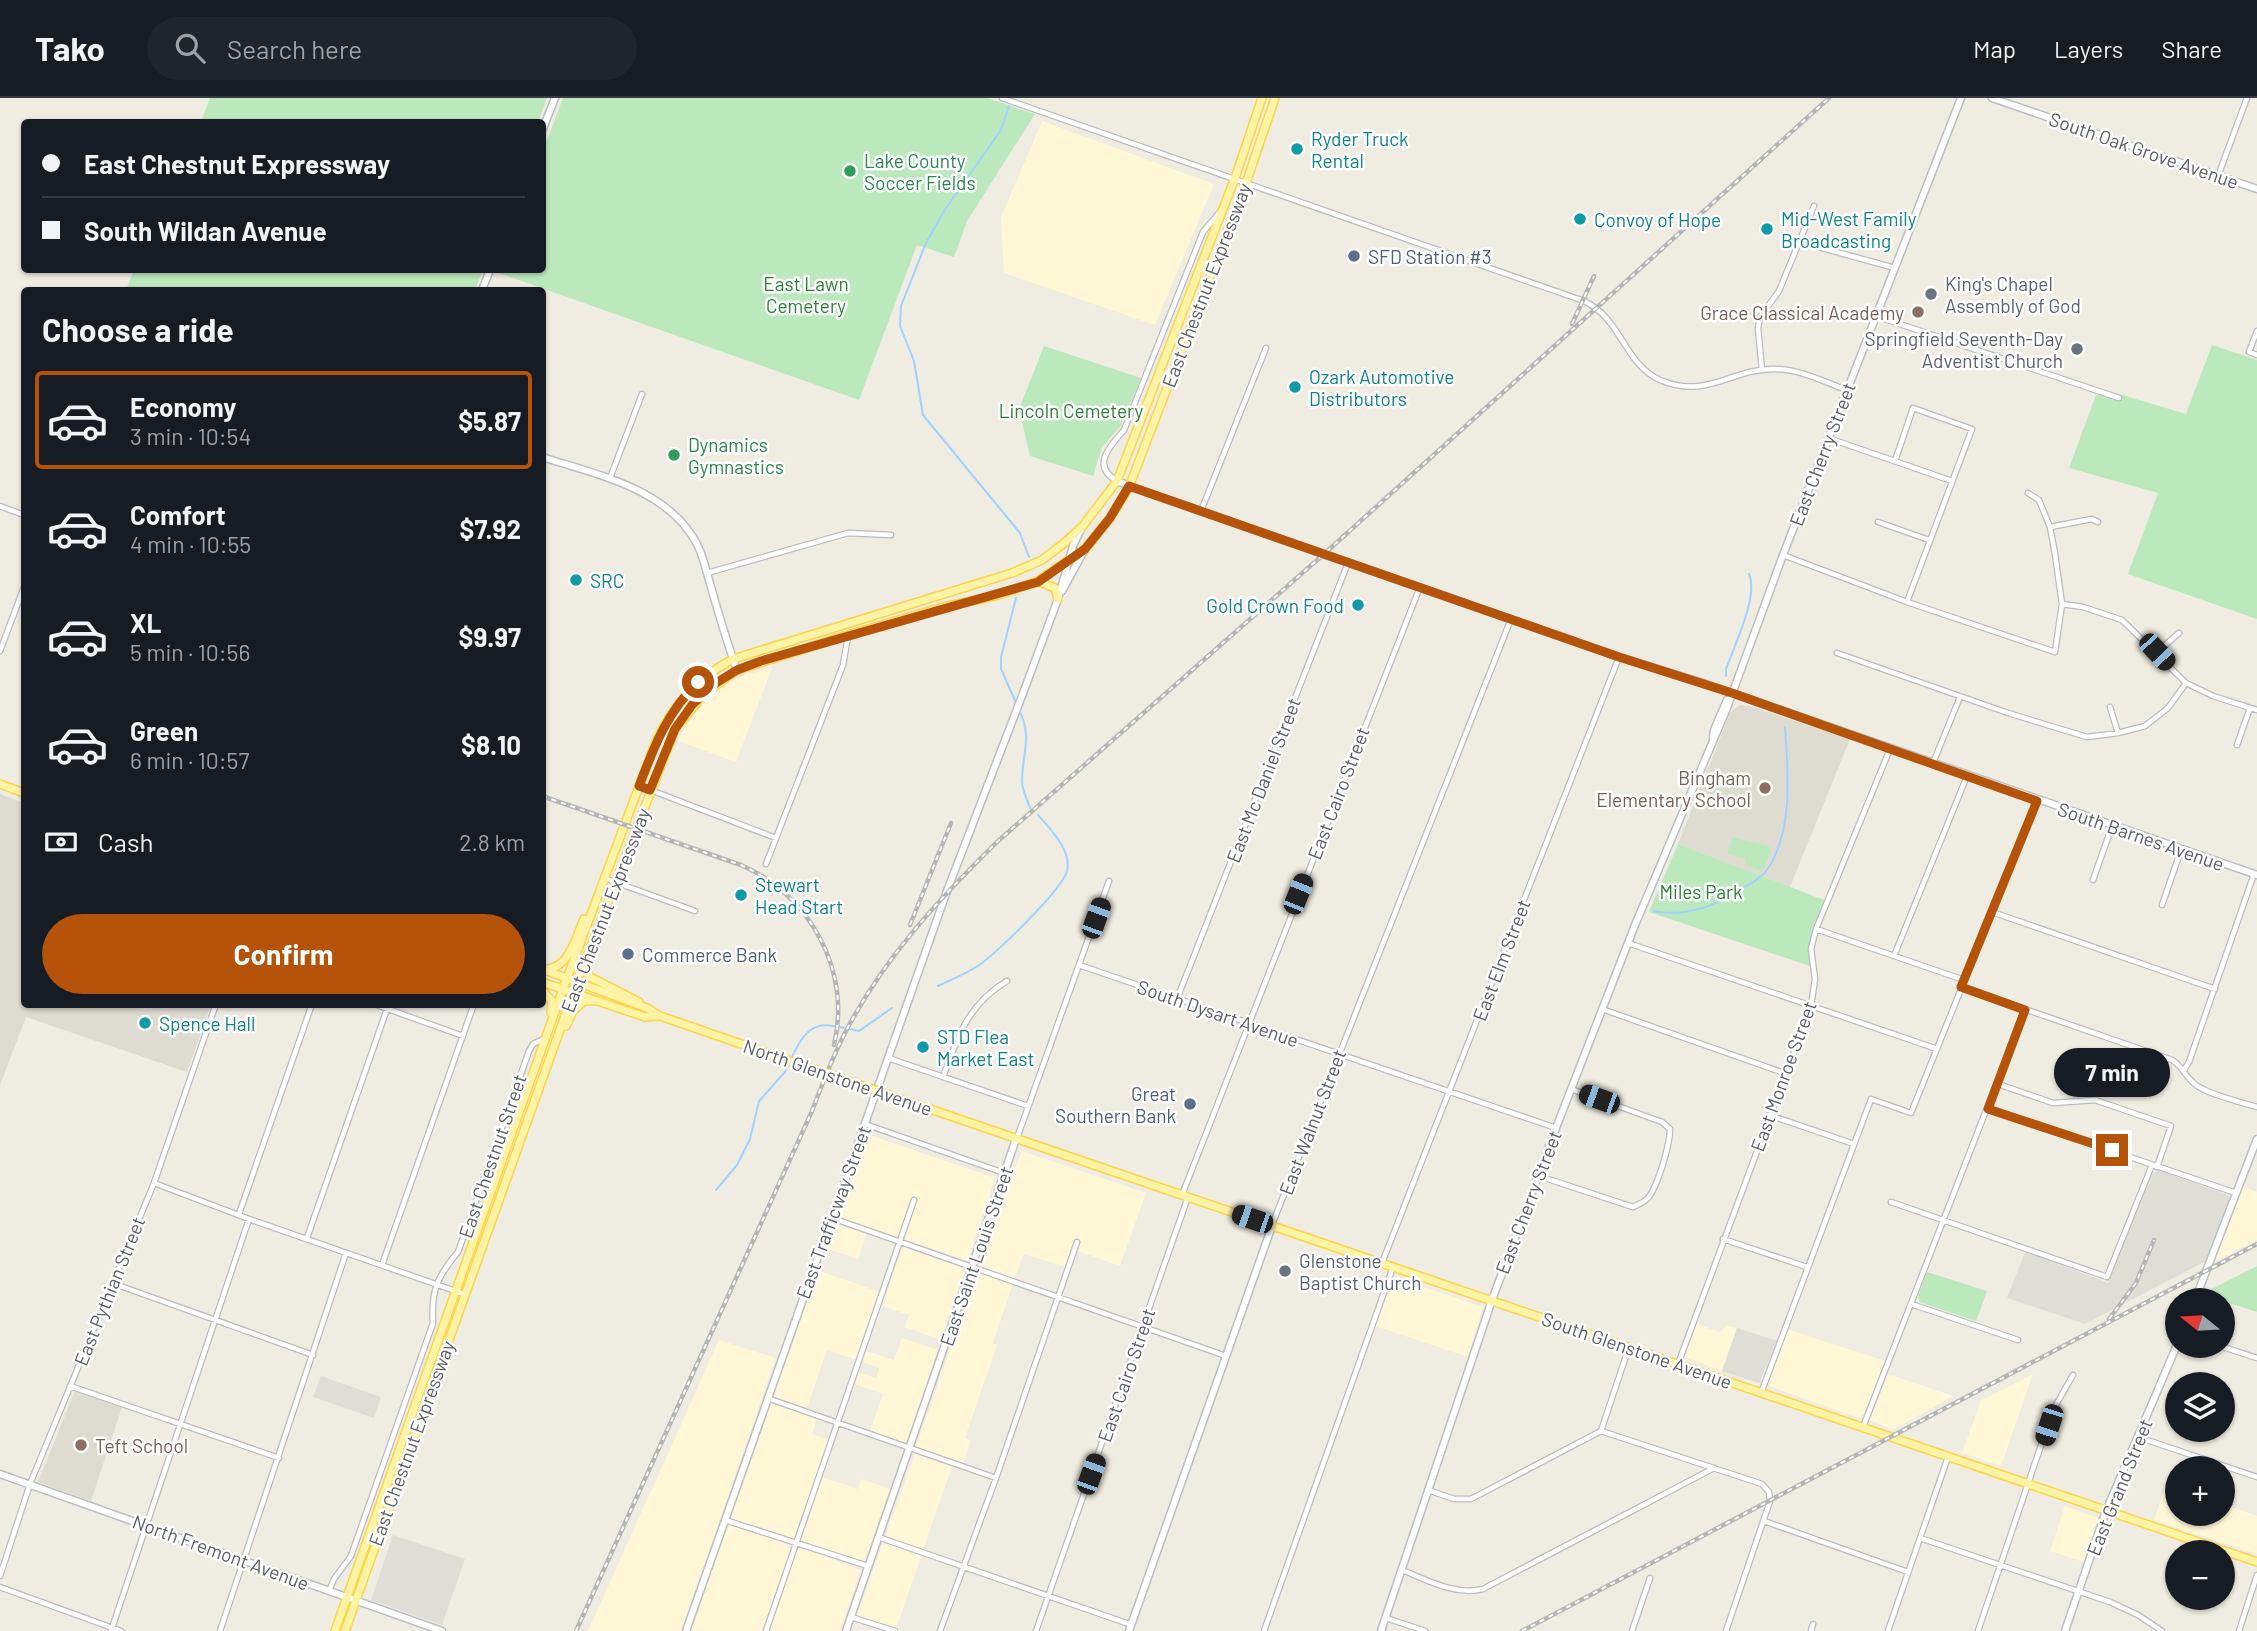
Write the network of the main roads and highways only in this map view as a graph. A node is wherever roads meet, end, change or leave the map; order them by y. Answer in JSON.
{"nodes":[{"id":1,"x":1262,"y":98,"type":"edge"},
{"id":2,"x":1275,"y":98,"type":"edge"},
{"id":3,"x":1038,"y":582,"type":"junction"},
{"id":4,"x":1058,"y":599,"type":"road end"},
{"id":5,"x":0,"y":784,"type":"edge"},
{"id":6,"x":21,"y":792,"type":"edge"},
{"id":7,"x":604,"y":878,"type":"junction"},
{"id":8,"x":587,"y":957,"type":"junction"},
{"id":9,"x":546,"y":969,"type":"edge"},
{"id":10,"x":546,"y":970,"type":"edge"},
{"id":11,"x":567,"y":978,"type":"junction"},
{"id":12,"x":577,"y":982,"type":"junction"},
{"id":13,"x":546,"y":983,"type":"edge"},
{"id":14,"x":563,"y":989,"type":"junction"},
{"id":15,"x":573,"y":992,"type":"junction"},
{"id":16,"x":546,"y":994,"type":"edge"},
{"id":17,"x":599,"y":1001,"type":"junction"},
{"id":18,"x":647,"y":1008,"type":"junction"},
{"id":19,"x":660,"y":1016,"type":"junction"},
{"id":20,"x":549,"y":1028,"type":"junction"},
{"id":21,"x":533,"y":1103,"type":"junction"},
{"id":22,"x":1016,"y":1139,"type":"joint"},
{"id":23,"x":2257,"y":1562,"type":"edge"},
{"id":24,"x":335,"y":1631,"type":"edge"},
{"id":25,"x":345,"y":1631,"type":"edge"}],
"edges":[{"from":1,"to":7,"type":"main road","name":"East Chestnut Expressway"},
{"from":2,"to":3,"type":"main road","name":"East Chestnut Expressway"},
{"from":3,"to":4,"type":"main road"},
{"from":3,"to":8,"type":"main road","name":"East Chestnut Expressway"},
{"from":5,"to":6,"type":"main road"},
{"from":7,"to":9,"type":"main road"},
{"from":7,"to":11,"type":"main road","name":"East Chestnut Expressway"},
{"from":8,"to":12,"type":"main road","name":"East Chestnut Expressway"},
{"from":8,"to":18,"type":"main road"},
{"from":10,"to":11,"type":"main road","name":"North Glenstone Avenue"},
{"from":11,"to":12,"type":"main road","name":"North Glenstone Avenue"},
{"from":11,"to":14,"type":"main road","name":"East Chestnut Expressway"},
{"from":12,"to":15,"type":"main road","name":"East Chestnut Expressway"},
{"from":12,"to":18,"type":"main road","name":"North Glenstone Avenue"},
{"from":13,"to":14,"type":"main road","name":"North Glenstone Avenue"},
{"from":14,"to":15,"type":"main road","name":"North Glenstone Avenue"},
{"from":14,"to":20,"type":"main road","name":"East Chestnut Expressway"},
{"from":15,"to":17,"type":"main road","name":"North Glenstone Avenue"},
{"from":15,"to":21,"type":"main road","name":"East Chestnut Expressway"},
{"from":16,"to":20,"type":"main road"},
{"from":17,"to":19,"type":"main road","name":"North Glenstone Avenue"},
{"from":17,"to":21,"type":"main road"},
{"from":18,"to":19,"type":"main road","name":"North Glenstone Avenue"},
{"from":19,"to":22,"type":"main road","name":"North Glenstone Avenue","bridge":true},
{"from":20,"to":24,"type":"main road","name":"East Chestnut Expressway"},
{"from":21,"to":25,"type":"main road","name":"East Chestnut Expressway"},
{"from":22,"to":23,"type":"main road","name":"South Glenstone Avenue"}]}
